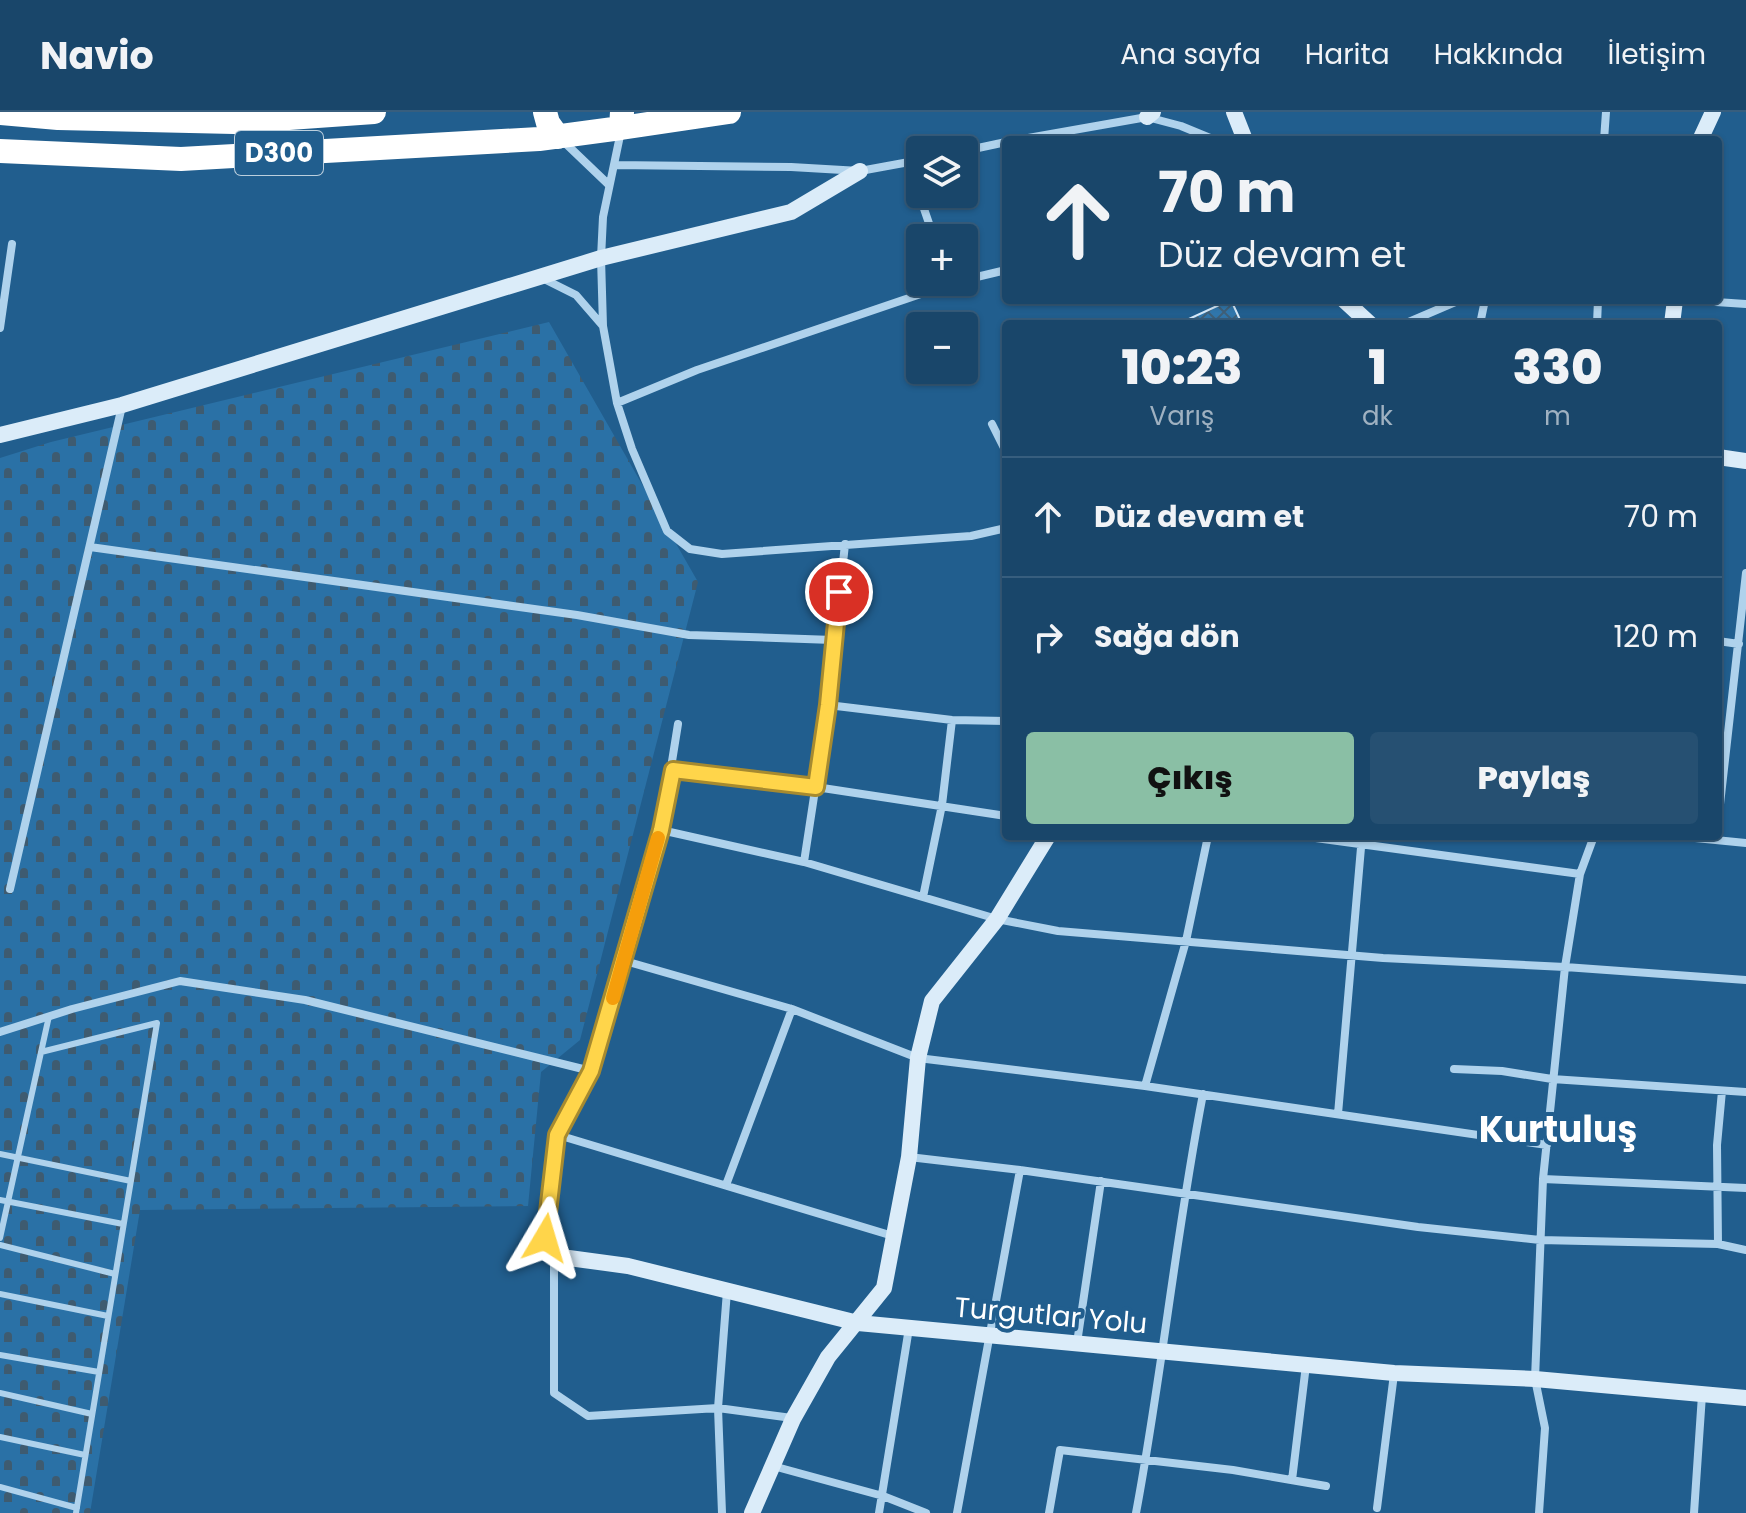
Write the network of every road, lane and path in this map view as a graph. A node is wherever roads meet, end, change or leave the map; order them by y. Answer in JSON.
{"nodes":[{"id":1,"x":374,"y":112,"type":"edge"},
{"id":2,"x":545,"y":112,"type":"edge"},
{"id":3,"x":729,"y":112,"type":"edge"},
{"id":4,"x":1234,"y":112,"type":"edge"},
{"id":5,"x":1606,"y":112,"type":"edge"},
{"id":6,"x":1713,"y":112,"type":"edge"},
{"id":7,"x":0,"y":113,"type":"edge"},
{"id":8,"x":39,"y":114,"type":"edge"},
{"id":9,"x":1150,"y":114,"type":"edge"},
{"id":10,"x":205,"y":117,"type":"edge"},
{"id":11,"x":234,"y":117,"type":"edge"},
{"id":12,"x":622,"y":120,"type":"edge"},
{"id":13,"x":1037,"y":136,"type":"edge"},
{"id":14,"x":1205,"y":136,"type":"edge"},
{"id":15,"x":1243,"y":136,"type":"edge"},
{"id":16,"x":1604,"y":136,"type":"edge"},
{"id":17,"x":1702,"y":136,"type":"edge"},
{"id":18,"x":558,"y":137,"type":"junction"},
{"id":19,"x":1002,"y":143,"type":"edge"},
{"id":20,"x":978,"y":148,"type":"edge"},
{"id":21,"x":0,"y":151,"type":"edge"},
{"id":22,"x":906,"y":162,"type":"edge"},
{"id":23,"x":614,"y":165,"type":"junction"},
{"id":24,"x":860,"y":171,"type":"junction"},
{"id":25,"x":608,"y":184,"type":"junction"},
{"id":26,"x":12,"y":244,"type":"dead end"},
{"id":27,"x":601,"y":258,"type":"junction"},
{"id":28,"x":1002,"y":271,"type":"edge"},
{"id":29,"x":978,"y":277,"type":"edge"},
{"id":30,"x":541,"y":278,"type":"junction"},
{"id":31,"x":911,"y":296,"type":"edge"},
{"id":32,"x":1722,"y":302,"type":"edge"},
{"id":33,"x":1347,"y":304,"type":"edge"},
{"id":34,"x":1451,"y":304,"type":"edge"},
{"id":35,"x":1746,"y":304,"type":"edge"},
{"id":36,"x":1361,"y":320,"type":"edge"},
{"id":37,"x":1413,"y":320,"type":"edge"},
{"id":38,"x":603,"y":326,"type":"junction"},
{"id":39,"x":0,"y":328,"type":"edge"},
{"id":40,"x":617,"y":403,"type":"junction"},
{"id":41,"x":122,"y":405,"type":"junction"},
{"id":42,"x":992,"y":424,"type":"dead end"},
{"id":43,"x":0,"y":435,"type":"edge"},
{"id":44,"x":1002,"y":444,"type":"edge"},
{"id":45,"x":1722,"y":458,"type":"edge"},
{"id":46,"x":1746,"y":461,"type":"edge"},
{"id":47,"x":1002,"y":529,"type":"edge"},
{"id":48,"x":845,"y":544,"type":"junction"},
{"id":49,"x":90,"y":547,"type":"junction"},
{"id":50,"x":1746,"y":573,"type":"edge"},
{"id":51,"x":833,"y":640,"type":"junction"},
{"id":52,"x":1722,"y":642,"type":"edge"},
{"id":53,"x":1739,"y":644,"type":"junction"},
{"id":54,"x":828,"y":705,"type":"junction"},
{"id":55,"x":952,"y":720,"type":"junction"},
{"id":56,"x":1002,"y":721,"type":"edge"},
{"id":57,"x":678,"y":724,"type":"dead end"},
{"id":58,"x":673,"y":770,"type":"junction"},
{"id":59,"x":816,"y":787,"type":"junction"},
{"id":60,"x":1722,"y":788,"type":"edge"},
{"id":61,"x":942,"y":805,"type":"junction"},
{"id":62,"x":1002,"y":815,"type":"edge"},
{"id":63,"x":661,"y":830,"type":"junction"},
{"id":64,"x":1722,"y":839,"type":"edge"},
{"id":65,"x":1046,"y":840,"type":"edge"},
{"id":66,"x":1207,"y":840,"type":"edge"},
{"id":67,"x":1362,"y":840,"type":"edge"},
{"id":68,"x":1593,"y":840,"type":"edge"},
{"id":69,"x":1746,"y":843,"type":"edge"},
{"id":70,"x":804,"y":862,"type":"junction"},
{"id":71,"x":1580,"y":874,"type":"junction"},
{"id":72,"x":10,"y":889,"type":"dead end"},
{"id":73,"x":923,"y":897,"type":"junction"},
{"id":74,"x":997,"y":919,"type":"junction"},
{"id":75,"x":1186,"y":941,"type":"junction"},
{"id":76,"x":1353,"y":955,"type":"junction"},
{"id":77,"x":625,"y":961,"type":"junction"},
{"id":78,"x":1565,"y":967,"type":"junction"},
{"id":79,"x":1746,"y":980,"type":"edge"},
{"id":80,"x":792,"y":1009,"type":"junction"},
{"id":81,"x":49,"y":1016,"type":"junction"},
{"id":82,"x":0,"y":1032,"type":"edge"},
{"id":83,"x":41,"y":1052,"type":"junction"},
{"id":84,"x":918,"y":1058,"type":"junction"},
{"id":85,"x":1454,"y":1069,"type":"dead end"},
{"id":86,"x":591,"y":1071,"type":"junction"},
{"id":87,"x":1552,"y":1079,"type":"junction"},
{"id":88,"x":1145,"y":1086,"type":"junction"},
{"id":89,"x":1722,"y":1091,"type":"junction"},
{"id":90,"x":1746,"y":1092,"type":"edge"},
{"id":91,"x":1203,"y":1094,"type":"junction"},
{"id":92,"x":1338,"y":1114,"type":"junction"},
{"id":93,"x":557,"y":1135,"type":"junction"},
{"id":94,"x":1547,"y":1145,"type":"junction"},
{"id":95,"x":0,"y":1154,"type":"edge"},
{"id":96,"x":909,"y":1157,"type":"junction"},
{"id":97,"x":18,"y":1158,"type":"junction"},
{"id":98,"x":1020,"y":1170,"type":"junction"},
{"id":99,"x":1543,"y":1179,"type":"junction"},
{"id":100,"x":131,"y":1181,"type":"junction"},
{"id":101,"x":1101,"y":1181,"type":"junction"},
{"id":102,"x":726,"y":1185,"type":"junction"},
{"id":103,"x":1716,"y":1186,"type":"junction"},
{"id":104,"x":1746,"y":1188,"type":"edge"},
{"id":105,"x":1184,"y":1193,"type":"junction"},
{"id":106,"x":4,"y":1201,"type":"edge"},
{"id":107,"x":123,"y":1224,"type":"junction"},
{"id":108,"x":894,"y":1236,"type":"junction"},
{"id":109,"x":0,"y":1238,"type":"edge"},
{"id":110,"x":1540,"y":1240,"type":"junction"},
{"id":111,"x":1718,"y":1244,"type":"junction"},
{"id":112,"x":0,"y":1245,"type":"edge"},
{"id":113,"x":1746,"y":1250,"type":"edge"},
{"id":114,"x":554,"y":1256,"type":"junction"},
{"id":115,"x":115,"y":1274,"type":"junction"},
{"id":116,"x":727,"y":1290,"type":"junction"},
{"id":117,"x":0,"y":1294,"type":"edge"},
{"id":118,"x":108,"y":1316,"type":"junction"},
{"id":119,"x":858,"y":1323,"type":"junction"},
{"id":120,"x":909,"y":1328,"type":"junction"},
{"id":121,"x":990,"y":1335,"type":"junction"},
{"id":122,"x":1077,"y":1343,"type":"junction"},
{"id":123,"x":1162,"y":1351,"type":"junction"},
{"id":124,"x":0,"y":1355,"type":"edge"},
{"id":125,"x":1306,"y":1365,"type":"junction"},
{"id":126,"x":99,"y":1372,"type":"junction"},
{"id":127,"x":1394,"y":1373,"type":"junction"},
{"id":128,"x":1535,"y":1379,"type":"junction"},
{"id":129,"x":0,"y":1393,"type":"edge"},
{"id":130,"x":1702,"y":1394,"type":"junction"},
{"id":131,"x":1746,"y":1398,"type":"edge"},
{"id":132,"x":718,"y":1408,"type":"junction"},
{"id":133,"x":92,"y":1414,"type":"junction"},
{"id":134,"x":793,"y":1419,"type":"junction"},
{"id":135,"x":0,"y":1437,"type":"edge"},
{"id":136,"x":85,"y":1455,"type":"junction"},
{"id":137,"x":1146,"y":1461,"type":"junction"},
{"id":138,"x":773,"y":1466,"type":"junction"},
{"id":139,"x":1292,"y":1480,"type":"junction"},
{"id":140,"x":1326,"y":1486,"type":"dead end"},
{"id":141,"x":0,"y":1487,"type":"edge"},
{"id":142,"x":883,"y":1496,"type":"junction"},
{"id":143,"x":1377,"y":1508,"type":"dead end"},
{"id":144,"x":76,"y":1510,"type":"edge"},
{"id":145,"x":722,"y":1513,"type":"edge"},
{"id":146,"x":752,"y":1513,"type":"edge"},
{"id":147,"x":879,"y":1513,"type":"edge"},
{"id":148,"x":926,"y":1513,"type":"edge"},
{"id":149,"x":957,"y":1513,"type":"edge"},
{"id":150,"x":1049,"y":1513,"type":"edge"},
{"id":151,"x":1136,"y":1513,"type":"edge"},
{"id":152,"x":1539,"y":1513,"type":"edge"},
{"id":153,"x":1694,"y":1513,"type":"edge"}],
"edges":[{"from":1,"to":11,"type":"highway","number":"D300"},
{"from":2,"to":18,"type":"highway"},
{"from":3,"to":12,"type":"highway","number":"D300"},
{"from":4,"to":15,"type":"street"},
{"from":5,"to":16,"type":"street"},
{"from":6,"to":17,"type":"street"},
{"from":7,"to":8,"type":"highway","number":"D300"},
{"from":8,"to":10,"type":"highway","number":"D300"},
{"from":9,"to":13,"type":"street"},
{"from":9,"to":14,"type":"street"},
{"from":10,"to":11,"type":"highway","number":"D300"},
{"from":12,"to":18,"type":"highway","number":"D300"},
{"from":12,"to":23,"type":"street"},
{"from":18,"to":21,"type":"highway","number":"D300"},
{"from":18,"to":25,"type":"street"},
{"from":19,"to":20,"type":"street"},
{"from":22,"to":24,"type":"street"},
{"from":23,"to":24,"type":"street"},
{"from":23,"to":25,"type":"street"},
{"from":24,"to":27,"type":"street"},
{"from":25,"to":27,"type":"street"},
{"from":26,"to":39,"type":"street"},
{"from":27,"to":30,"type":"street"},
{"from":27,"to":38,"type":"street"},
{"from":28,"to":29,"type":"street"},
{"from":30,"to":38,"type":"street"},
{"from":30,"to":41,"type":"street"},
{"from":31,"to":40,"type":"street"},
{"from":32,"to":35,"type":"street"},
{"from":33,"to":36,"type":"street"},
{"from":34,"to":37,"type":"street"},
{"from":38,"to":40,"type":"street"},
{"from":40,"to":48,"type":"street"},
{"from":41,"to":43,"type":"street"},
{"from":41,"to":49,"type":"street"},
{"from":42,"to":44,"type":"street"},
{"from":45,"to":46,"type":"street"},
{"from":47,"to":48,"type":"street"},
{"from":48,"to":51,"type":"street"},
{"from":49,"to":51,"type":"street"},
{"from":49,"to":72,"type":"street"},
{"from":50,"to":53,"type":"street"},
{"from":51,"to":54,"type":"street"},
{"from":52,"to":53,"type":"street"},
{"from":53,"to":60,"type":"street"},
{"from":54,"to":55,"type":"street"},
{"from":54,"to":59,"type":"street"},
{"from":55,"to":56,"type":"street"},
{"from":55,"to":61,"type":"street"},
{"from":57,"to":58,"type":"street"},
{"from":58,"to":59,"type":"street"},
{"from":58,"to":63,"type":"street"},
{"from":59,"to":61,"type":"street"},
{"from":59,"to":70,"type":"street"},
{"from":61,"to":62,"type":"street"},
{"from":61,"to":73,"type":"street"},
{"from":63,"to":70,"type":"street"},
{"from":63,"to":77,"type":"street"},
{"from":64,"to":69,"type":"street"},
{"from":65,"to":74,"type":"street"},
{"from":66,"to":75,"type":"street"},
{"from":67,"to":71,"type":"street"},
{"from":67,"to":76,"type":"street"},
{"from":68,"to":71,"type":"street"},
{"from":70,"to":73,"type":"street"},
{"from":71,"to":78,"type":"street"},
{"from":73,"to":74,"type":"street"},
{"from":74,"to":75,"type":"street"},
{"from":74,"to":84,"type":"street"},
{"from":75,"to":76,"type":"street"},
{"from":75,"to":88,"type":"street"},
{"from":76,"to":78,"type":"street"},
{"from":76,"to":92,"type":"street"},
{"from":77,"to":80,"type":"street"},
{"from":77,"to":86,"type":"street"},
{"from":78,"to":79,"type":"street"},
{"from":78,"to":87,"type":"street"},
{"from":80,"to":84,"type":"street"},
{"from":80,"to":102,"type":"street"},
{"from":81,"to":82,"type":"street"},
{"from":81,"to":83,"type":"lane"},
{"from":81,"to":86,"type":"street"},
{"from":83,"to":97,"type":"lane"},
{"from":83,"to":100,"type":"lane"},
{"from":84,"to":88,"type":"street"},
{"from":84,"to":96,"type":"street"},
{"from":85,"to":87,"type":"street"},
{"from":86,"to":93,"type":"street"},
{"from":87,"to":89,"type":"street"},
{"from":87,"to":94,"type":"street"},
{"from":88,"to":91,"type":"street"},
{"from":89,"to":90,"type":"street"},
{"from":89,"to":103,"type":"street"},
{"from":91,"to":92,"type":"street"},
{"from":91,"to":105,"type":"street"},
{"from":92,"to":94,"type":"street"},
{"from":93,"to":102,"type":"street"},
{"from":93,"to":114,"type":"street"},
{"from":94,"to":99,"type":"street"},
{"from":95,"to":97,"type":"lane"},
{"from":96,"to":98,"type":"street"},
{"from":96,"to":108,"type":"street"},
{"from":97,"to":100,"type":"lane"},
{"from":97,"to":106,"type":"lane"},
{"from":98,"to":101,"type":"street"},
{"from":98,"to":121,"type":"street"},
{"from":99,"to":103,"type":"street"},
{"from":99,"to":110,"type":"street"},
{"from":100,"to":107,"type":"lane"},
{"from":101,"to":105,"type":"street"},
{"from":101,"to":122,"type":"street"},
{"from":102,"to":108,"type":"street"},
{"from":103,"to":104,"type":"street"},
{"from":103,"to":111,"type":"street"},
{"from":105,"to":110,"type":"street"},
{"from":105,"to":123,"type":"street"},
{"from":106,"to":107,"type":"lane"},
{"from":106,"to":109,"type":"lane"},
{"from":107,"to":115,"type":"lane"},
{"from":108,"to":119,"type":"street"},
{"from":110,"to":111,"type":"street"},
{"from":110,"to":128,"type":"street"},
{"from":111,"to":113,"type":"street"},
{"from":112,"to":115,"type":"lane"},
{"from":114,"to":116,"type":"street","name":"Turgutlar Yolu"},
{"from":114,"to":132,"type":"street"},
{"from":115,"to":118,"type":"lane"},
{"from":116,"to":119,"type":"street","name":"Turgutlar Yolu"},
{"from":116,"to":132,"type":"street"},
{"from":117,"to":118,"type":"lane"},
{"from":118,"to":126,"type":"lane"},
{"from":119,"to":120,"type":"street","name":"Turgutlar Yolu"},
{"from":119,"to":134,"type":"street"},
{"from":120,"to":121,"type":"street","name":"Turgutlar Yolu"},
{"from":120,"to":142,"type":"street"},
{"from":121,"to":122,"type":"street","name":"Turgutlar Yolu"},
{"from":121,"to":149,"type":"street"},
{"from":122,"to":123,"type":"street","name":"Turgutlar Yolu"},
{"from":123,"to":125,"type":"street","name":"Turgutlar Yolu"},
{"from":123,"to":137,"type":"street"},
{"from":124,"to":126,"type":"lane"},
{"from":125,"to":127,"type":"street","name":"Turgutlar Yolu"},
{"from":125,"to":139,"type":"street"},
{"from":126,"to":133,"type":"lane"},
{"from":127,"to":128,"type":"street","name":"Turgutlar Yolu"},
{"from":127,"to":143,"type":"street"},
{"from":128,"to":130,"type":"street","name":"Turgutlar Yolu"},
{"from":128,"to":152,"type":"street"},
{"from":129,"to":133,"type":"lane"},
{"from":130,"to":131,"type":"street","name":"Turgutlar Yolu"},
{"from":130,"to":153,"type":"street"},
{"from":132,"to":134,"type":"street"},
{"from":132,"to":145,"type":"street"},
{"from":133,"to":136,"type":"lane"},
{"from":134,"to":138,"type":"street"},
{"from":135,"to":136,"type":"lane"},
{"from":136,"to":144,"type":"lane"},
{"from":137,"to":139,"type":"street"},
{"from":137,"to":150,"type":"street"},
{"from":137,"to":151,"type":"street"},
{"from":138,"to":142,"type":"street"},
{"from":138,"to":146,"type":"street"},
{"from":139,"to":140,"type":"street"},
{"from":141,"to":144,"type":"lane"},
{"from":142,"to":147,"type":"street"},
{"from":142,"to":148,"type":"street"}]}
